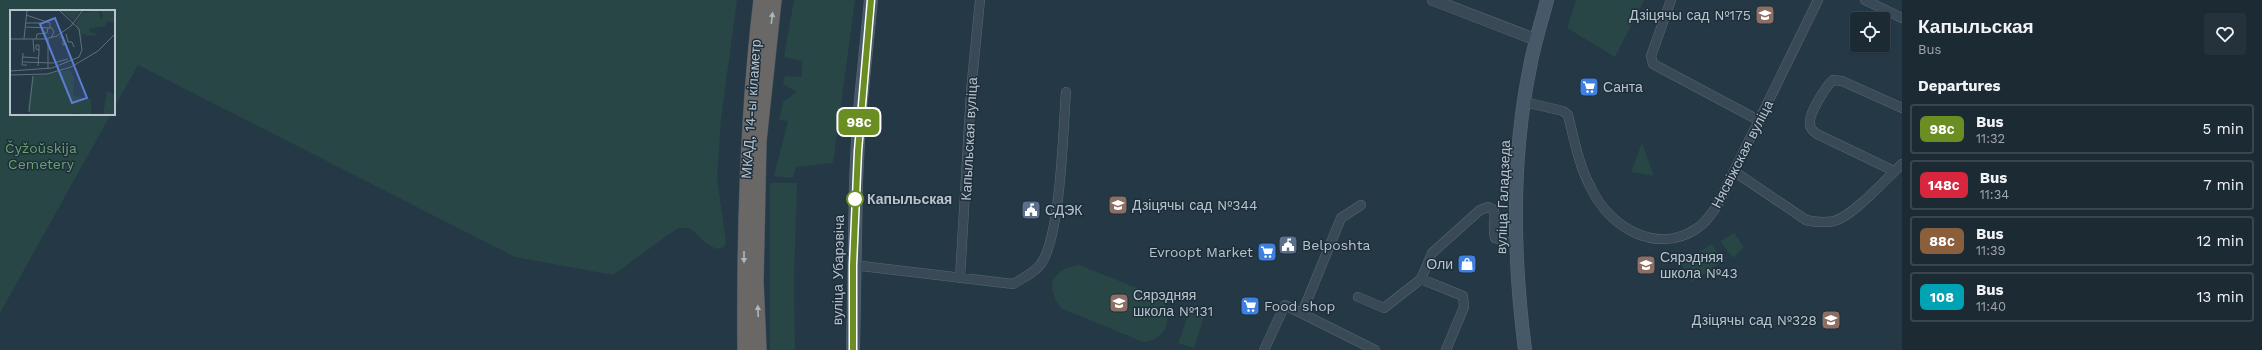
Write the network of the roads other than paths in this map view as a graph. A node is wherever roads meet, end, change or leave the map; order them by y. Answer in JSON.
{"nodes":[{"id":1,"x":761,"y":0,"type":"edge"},
{"id":2,"x":774,"y":0,"type":"edge"},
{"id":3,"x":871,"y":0,"type":"edge"},
{"id":4,"x":980,"y":0,"type":"edge"},
{"id":5,"x":1433,"y":0,"type":"edge"},
{"id":6,"x":1547,"y":0,"type":"edge"},
{"id":7,"x":1671,"y":0,"type":"edge"},
{"id":8,"x":1818,"y":0,"type":"edge"},
{"id":9,"x":1865,"y":0,"type":"edge"},
{"id":10,"x":1902,"y":18,"type":"edge"},
{"id":11,"x":1537,"y":40,"type":"junction"},
{"id":12,"x":1066,"y":92,"type":"dead end"},
{"id":13,"x":1525,"y":102,"type":"junction"},
{"id":14,"x":1902,"y":108,"type":"edge"},
{"id":15,"x":1760,"y":121,"type":"junction"},
{"id":16,"x":1902,"y":164,"type":"edge"},
{"id":17,"x":1894,"y":171,"type":"junction"},
{"id":18,"x":1735,"y":172,"type":"junction"},
{"id":19,"x":1361,"y":205,"type":"dead end"},
{"id":20,"x":751,"y":218,"type":"junction"},
{"id":21,"x":1512,"y":242,"type":"junction"},
{"id":22,"x":853,"y":265,"type":"junction"},
{"id":23,"x":960,"y":278,"type":"junction"},
{"id":24,"x":1421,"y":279,"type":"junction"},
{"id":25,"x":1358,"y":297,"type":"dead end"},
{"id":26,"x":1302,"y":313,"type":"junction"},
{"id":27,"x":745,"y":350,"type":"edge"},
{"id":28,"x":759,"y":350,"type":"edge"},
{"id":29,"x":853,"y":350,"type":"edge"},
{"id":30,"x":1264,"y":350,"type":"edge"},
{"id":31,"x":1375,"y":350,"type":"edge"},
{"id":32,"x":1446,"y":350,"type":"edge"},
{"id":33,"x":1525,"y":350,"type":"edge"}],
"edges":[{"from":1,"to":20,"type":"highway","name":"МКАД, 14-ы кіламетр"},
{"from":20,"to":2,"type":"highway","name":"МКАД, 14-ы кіламетр","one_way":true},
{"from":3,"to":22,"type":"main road","name":"вуліца Убарэвіча"},
{"from":4,"to":23,"type":"street","name":"Капыльская вуліца"},
{"from":5,"to":11,"type":"street"},
{"from":6,"to":11,"type":"main road","name":"вуліца Галадзеда"},
{"from":7,"to":15,"type":"street"},
{"from":8,"to":15,"type":"street","name":"Нясвіжская вуліца"},
{"from":9,"to":10,"type":"street"},
{"from":11,"to":13,"type":"main road","name":"вуліца Галадзеда"},
{"from":12,"to":23,"type":"street"},
{"from":13,"to":18,"type":"street","name":"Нясвіжская вуліца"},
{"from":13,"to":21,"type":"main road","name":"вуліца Галадзеда"},
{"from":14,"to":17,"type":"street"},
{"from":15,"to":18,"type":"street","name":"Нясвіжская вуліца"},
{"from":16,"to":17,"type":"street"},
{"from":17,"to":18,"type":"street"},
{"from":19,"to":26,"type":"street"},
{"from":20,"to":27,"type":"highway","one_way":true},
{"from":28,"to":20,"type":"highway","one_way":true},
{"from":21,"to":24,"type":"street"},
{"from":21,"to":33,"type":"main road","name":"вуліца Галадзеда"},
{"from":22,"to":23,"type":"street"},
{"from":22,"to":29,"type":"main road","name":"вуліца Убарэвіча"},
{"from":24,"to":25,"type":"street"},
{"from":24,"to":32,"type":"street"},
{"from":26,"to":30,"type":"street"},
{"from":26,"to":31,"type":"street"}]}
